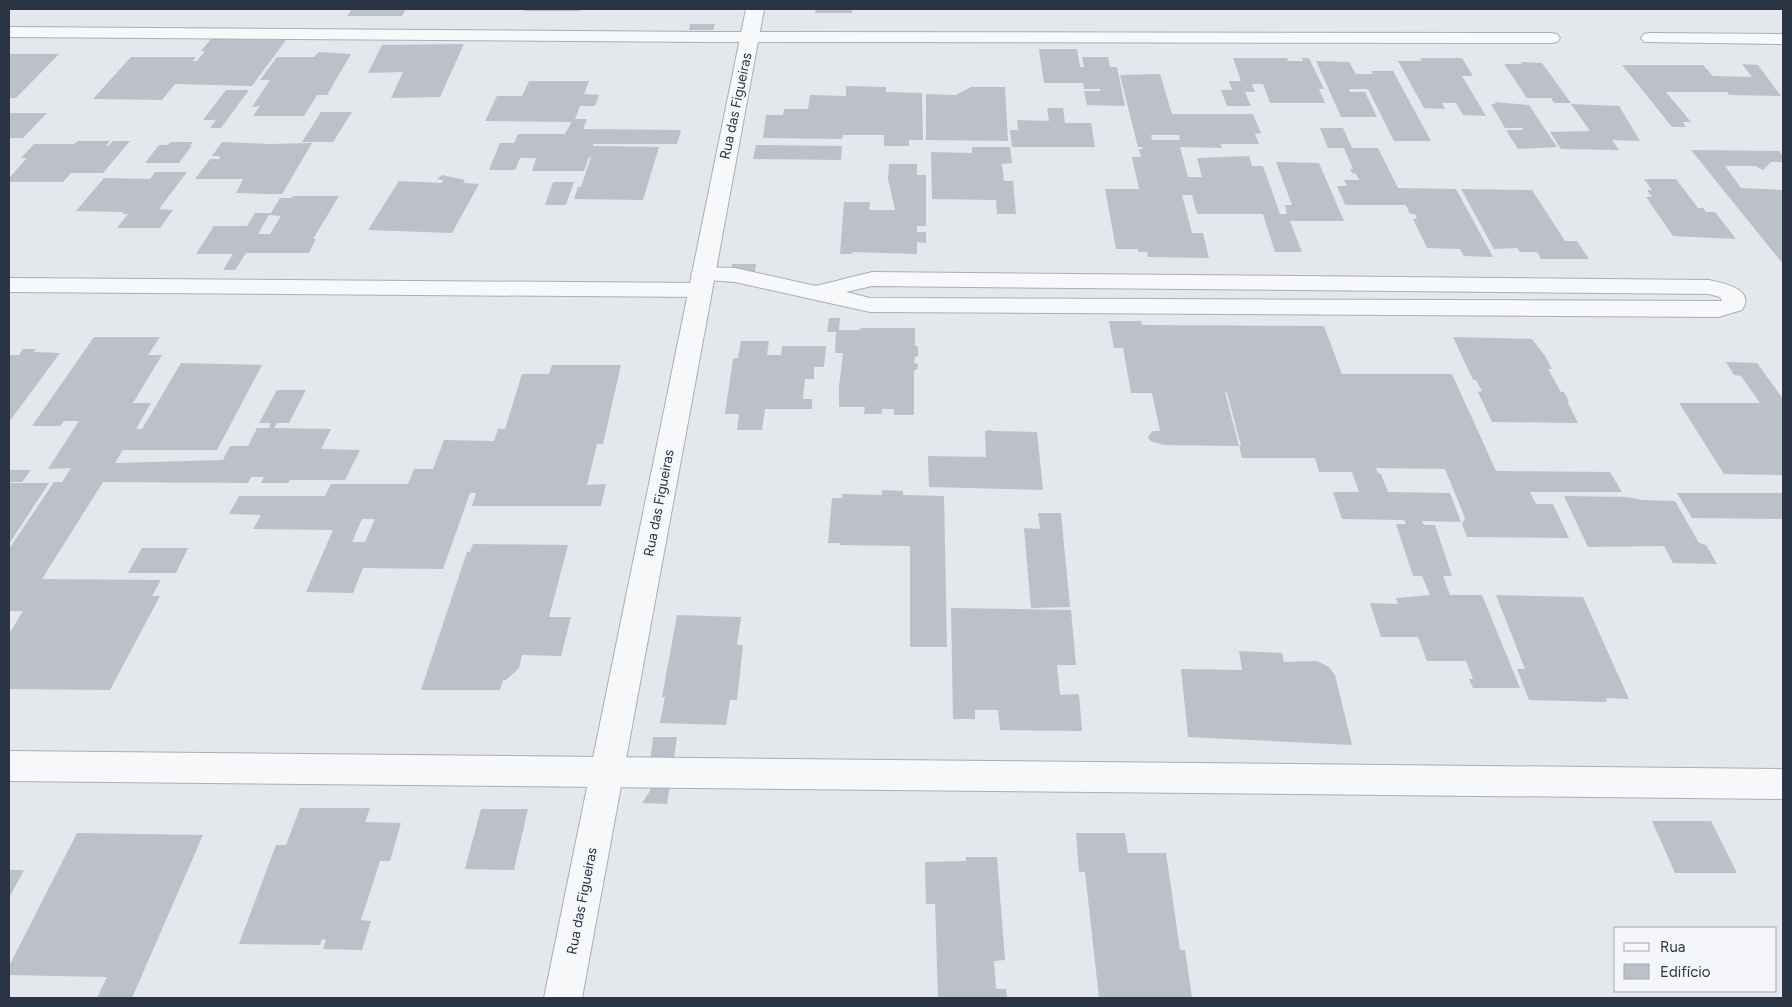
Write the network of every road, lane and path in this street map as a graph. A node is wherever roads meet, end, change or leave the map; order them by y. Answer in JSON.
{"nodes":[{"id":1,"x":755,"y":9,"type":"edge"},
{"id":2,"x":9,"y":32,"type":"edge"},
{"id":3,"x":750,"y":37,"type":"junction"},
{"id":4,"x":1551,"y":38,"type":"dead end"},
{"id":5,"x":1650,"y":38,"type":"dead end"},
{"id":6,"x":1783,"y":39,"type":"edge"},
{"id":7,"x":701,"y":282,"type":"junction"},
{"id":8,"x":1188,"y":282,"type":"junction"},
{"id":9,"x":9,"y":285,"type":"edge"},
{"id":10,"x":819,"y":292,"type":"junction"},
{"id":11,"x":1192,"y":308,"type":"junction"},
{"id":12,"x":9,"y":766,"type":"edge"},
{"id":13,"x":607,"y":774,"type":"junction"},
{"id":14,"x":1783,"y":784,"type":"edge"},
{"id":15,"x":563,"y":998,"type":"edge"}],
"edges":[{"from":1,"to":3,"type":"street","name":"Rua das Figueiras"},
{"from":2,"to":3,"type":"street"},
{"from":3,"to":4,"type":"street"},
{"from":3,"to":7,"type":"street","name":"Rua das Figueiras"},
{"from":5,"to":6,"type":"street"},
{"from":7,"to":9,"type":"street"},
{"from":7,"to":10,"type":"street"},
{"from":7,"to":13,"type":"street","name":"Rua das Figueiras"},
{"from":8,"to":10,"type":"street"},
{"from":8,"to":11,"type":"street"},
{"from":8,"to":11,"type":"street"},
{"from":10,"to":11,"type":"street"},
{"from":12,"to":13,"type":"street"},
{"from":13,"to":14,"type":"street"},
{"from":13,"to":15,"type":"street","name":"Rua das Figueiras"}]}
